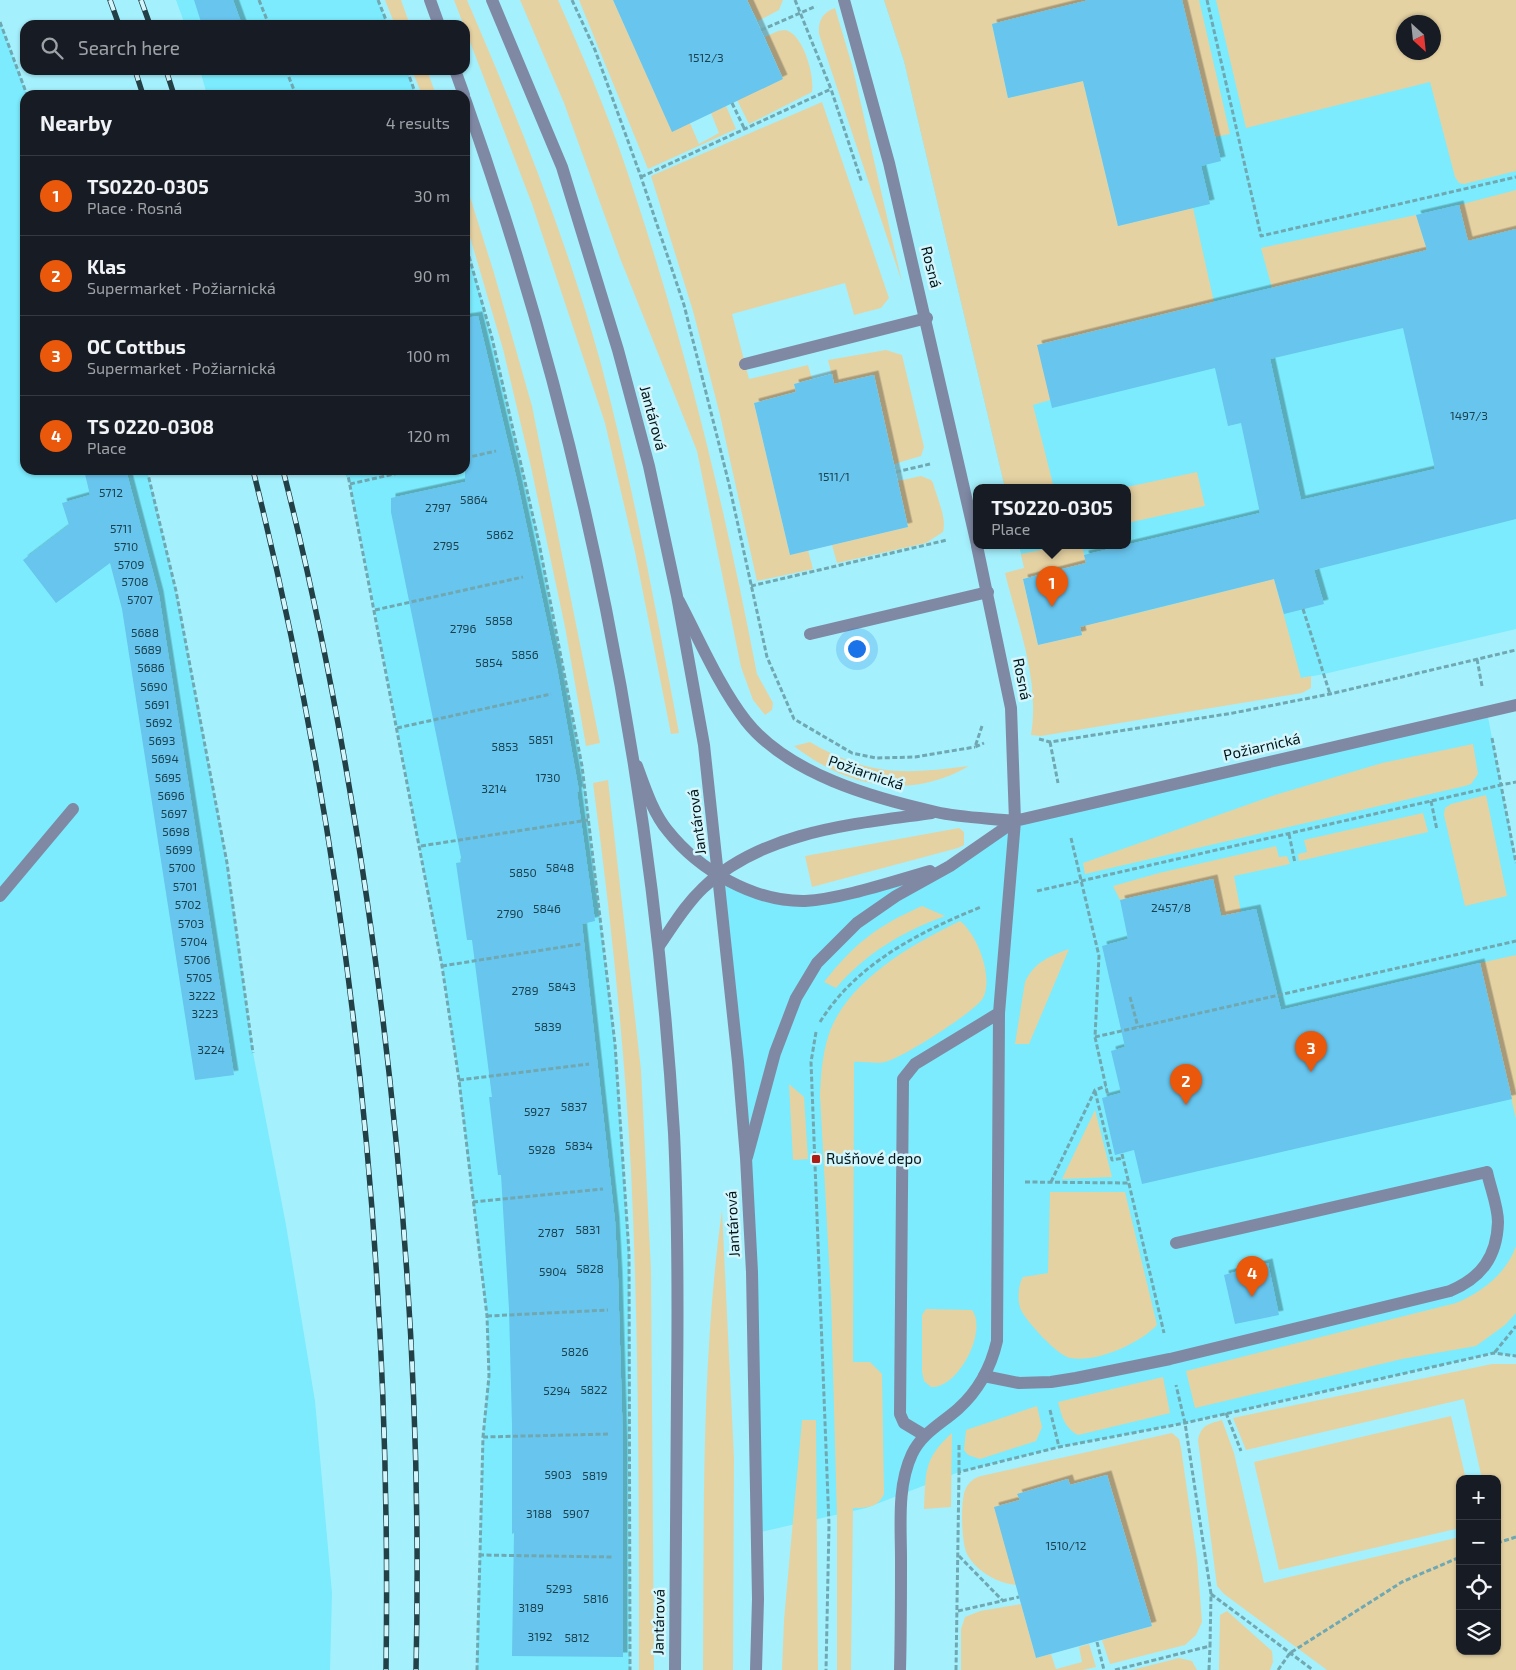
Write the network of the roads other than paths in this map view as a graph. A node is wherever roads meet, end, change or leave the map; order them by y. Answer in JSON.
{"nodes":[{"id":1,"x":430,"y":0,"type":"edge"},
{"id":2,"x":492,"y":0,"type":"edge"},
{"id":3,"x":844,"y":0,"type":"edge"},
{"id":4,"x":437,"y":20,"type":"edge"},
{"id":5,"x":457,"y":75,"type":"edge"},
{"id":6,"x":462,"y":90,"type":"edge"},
{"id":7,"x":470,"y":113,"type":"edge"},
{"id":8,"x":927,"y":318,"type":"junction"},
{"id":9,"x":745,"y":364,"type":"dead end"},
{"id":10,"x":973,"y":527,"type":"edge"},
{"id":11,"x":978,"y":549,"type":"edge"},
{"id":12,"x":988,"y":592,"type":"junction"},
{"id":13,"x":677,"y":596,"type":"junction"},
{"id":14,"x":810,"y":634,"type":"dead end"},
{"id":15,"x":1516,"y":705,"type":"edge"},
{"id":16,"x":633,"y":757,"type":"junction"},
{"id":17,"x":73,"y":809,"type":"dead end"},
{"id":18,"x":937,"y":812,"type":"junction"},
{"id":19,"x":1015,"y":821,"type":"junction"},
{"id":20,"x":950,"y":866,"type":"junction"},
{"id":21,"x":719,"y":875,"type":"junction"},
{"id":22,"x":0,"y":896,"type":"edge"},
{"id":23,"x":659,"y":946,"type":"junction"},
{"id":24,"x":999,"y":1013,"type":"junction"},
{"id":25,"x":746,"y":1158,"type":"junction"},
{"id":26,"x":1176,"y":1243,"type":"dead end"},
{"id":27,"x":984,"y":1376,"type":"junction"},
{"id":28,"x":924,"y":1435,"type":"junction"},
{"id":29,"x":675,"y":1670,"type":"edge"},
{"id":30,"x":756,"y":1670,"type":"edge"},
{"id":31,"x":900,"y":1670,"type":"edge"}],
"edges":[{"from":1,"to":4,"type":"street"},
{"from":2,"to":13,"type":"street","name":"Jantárová"},
{"from":3,"to":8,"type":"street","name":"Rosná"},
{"from":5,"to":6,"type":"street"},
{"from":7,"to":16,"type":"street","name":"Jantárová"},
{"from":8,"to":9,"type":"street"},
{"from":8,"to":10,"type":"street","name":"Rosná"},
{"from":11,"to":12,"type":"street","name":"Rosná"},
{"from":12,"to":14,"type":"street"},
{"from":12,"to":19,"type":"street","name":"Rosná"},
{"from":13,"to":18,"type":"street","name":"Požiarnická"},
{"from":13,"to":21,"type":"street","name":"Jantárová"},
{"from":15,"to":19,"type":"street","name":"Požiarnická"},
{"from":16,"to":21,"type":"street","name":"Požiarnická"},
{"from":16,"to":23,"type":"street","name":"Jantárová"},
{"from":17,"to":22,"type":"street"},
{"from":18,"to":19,"type":"street","name":"Požiarnická"},
{"from":18,"to":21,"type":"street"},
{"from":19,"to":20,"type":"street","name":"Požiarnická"},
{"from":19,"to":24,"type":"street","name":"Rosná"},
{"from":20,"to":21,"type":"street","name":"Požiarnická"},
{"from":20,"to":25,"type":"street","name":"Požiarnická"},
{"from":21,"to":23,"type":"street"},
{"from":21,"to":25,"type":"street","name":"Jantárová"},
{"from":23,"to":29,"type":"street","name":"Jantárová"},
{"from":24,"to":27,"type":"street","name":"Rosná"},
{"from":24,"to":28,"type":"street"},
{"from":25,"to":30,"type":"street","name":"Jantárová"},
{"from":26,"to":27,"type":"street"},
{"from":27,"to":28,"type":"street","name":"Rosná"},
{"from":28,"to":31,"type":"street"}]}
